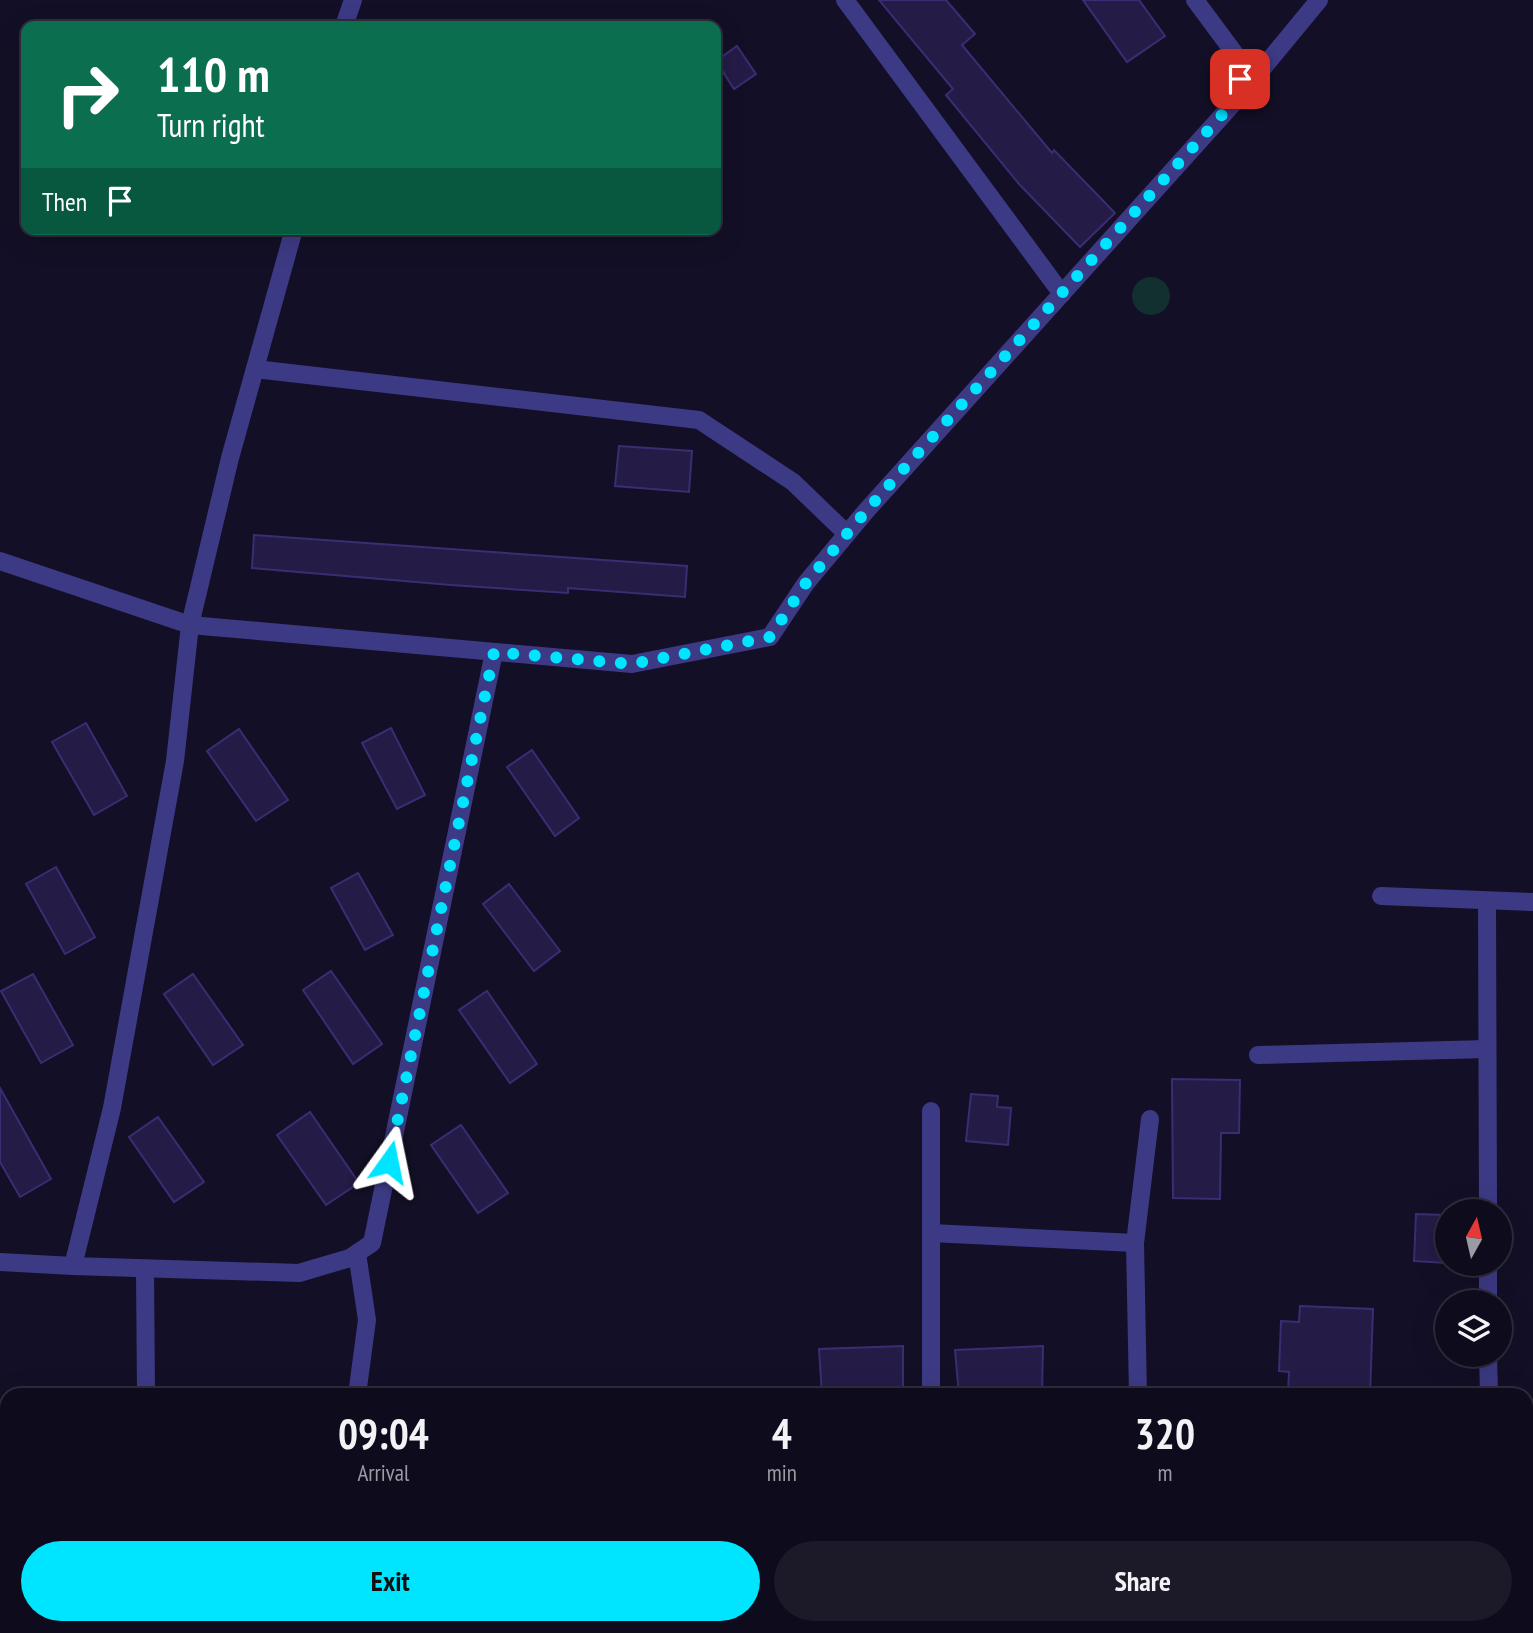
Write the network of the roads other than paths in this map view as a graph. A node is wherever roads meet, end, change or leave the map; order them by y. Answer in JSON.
{"nodes":[{"id":1,"x":354,"y":0,"type":"edge"},
{"id":2,"x":845,"y":0,"type":"edge"},
{"id":3,"x":1195,"y":0,"type":"edge"},
{"id":4,"x":1319,"y":0,"type":"edge"},
{"id":5,"x":346,"y":21,"type":"edge"},
{"id":6,"x":1238,"y":97,"type":"junction"},
{"id":7,"x":292,"y":235,"type":"edge"},
{"id":8,"x":1062,"y":294,"type":"junction"},
{"id":9,"x":255,"y":369,"type":"junction"},
{"id":10,"x":847,"y":534,"type":"junction"},
{"id":11,"x":0,"y":561,"type":"edge"},
{"id":12,"x":190,"y":625,"type":"junction"},
{"id":13,"x":494,"y":652,"type":"junction"},
{"id":14,"x":1381,"y":896,"type":"dead end"},
{"id":15,"x":1487,"y":902,"type":"junction"},
{"id":16,"x":1533,"y":902,"type":"edge"},
{"id":17,"x":1487,"y":1049,"type":"junction"},
{"id":18,"x":1258,"y":1055,"type":"dead end"},
{"id":19,"x":931,"y":1111,"type":"dead end"},
{"id":20,"x":1150,"y":1119,"type":"dead end"},
{"id":21,"x":1488,"y":1199,"type":"edge"},
{"id":22,"x":931,"y":1233,"type":"junction"},
{"id":23,"x":1135,"y":1243,"type":"junction"},
{"id":24,"x":357,"y":1253,"type":"junction"},
{"id":25,"x":0,"y":1262,"type":"edge"},
{"id":26,"x":73,"y":1266,"type":"junction"},
{"id":27,"x":145,"y":1269,"type":"junction"},
{"id":28,"x":1488,"y":1367,"type":"edge"},
{"id":29,"x":146,"y":1388,"type":"edge"},
{"id":30,"x":357,"y":1388,"type":"edge"},
{"id":31,"x":931,"y":1388,"type":"edge"},
{"id":32,"x":1138,"y":1388,"type":"edge"},
{"id":33,"x":1489,"y":1388,"type":"edge"}],
"edges":[{"from":1,"to":5,"type":"street"},
{"from":2,"to":8,"type":"street"},
{"from":3,"to":6,"type":"street"},
{"from":4,"to":6,"type":"street"},
{"from":6,"to":8,"type":"street"},
{"from":7,"to":9,"type":"street"},
{"from":8,"to":10,"type":"street"},
{"from":9,"to":10,"type":"street"},
{"from":9,"to":12,"type":"street"},
{"from":10,"to":13,"type":"street"},
{"from":11,"to":12,"type":"street"},
{"from":12,"to":13,"type":"street"},
{"from":12,"to":26,"type":"street"},
{"from":13,"to":24,"type":"street"},
{"from":14,"to":15,"type":"street"},
{"from":15,"to":16,"type":"street"},
{"from":15,"to":17,"type":"street"},
{"from":17,"to":18,"type":"street"},
{"from":17,"to":21,"type":"street"},
{"from":19,"to":22,"type":"street"},
{"from":20,"to":23,"type":"street"},
{"from":22,"to":23,"type":"street"},
{"from":22,"to":31,"type":"street"},
{"from":23,"to":32,"type":"street"},
{"from":24,"to":27,"type":"street"},
{"from":24,"to":30,"type":"street"},
{"from":25,"to":26,"type":"street"},
{"from":26,"to":27,"type":"street"},
{"from":27,"to":29,"type":"street"},
{"from":28,"to":33,"type":"street"}]}
